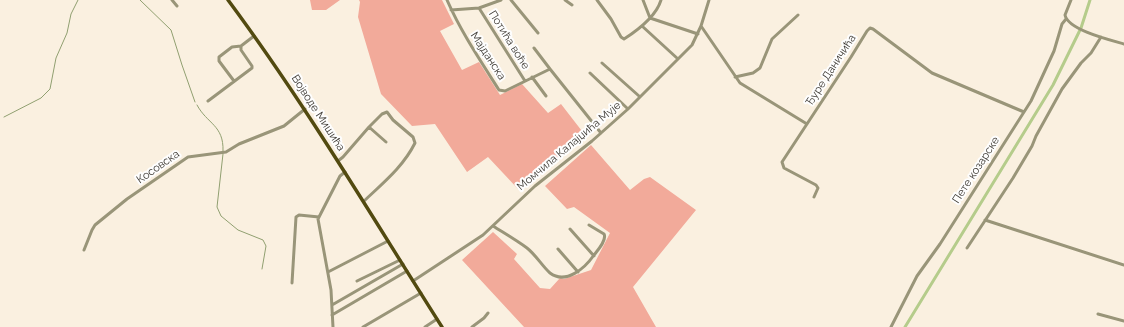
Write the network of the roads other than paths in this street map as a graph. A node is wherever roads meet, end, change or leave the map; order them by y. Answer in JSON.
{"nodes":[{"id":1,"x":172,"y":0,"type":"edge"},
{"id":2,"x":228,"y":0,"type":"edge"},
{"id":3,"x":447,"y":0,"type":"edge"},
{"id":4,"x":501,"y":0,"type":"edge"},
{"id":5,"x":511,"y":0,"type":"edge"},
{"id":6,"x":565,"y":0,"type":"edge"},
{"id":7,"x":597,"y":0,"type":"edge"},
{"id":8,"x":643,"y":0,"type":"edge"},
{"id":9,"x":661,"y":0,"type":"edge"},
{"id":10,"x":709,"y":0,"type":"edge"},
{"id":11,"x":1071,"y":0,"type":"edge"},
{"id":12,"x":572,"y":5,"type":"dead end"},
{"id":13,"x":177,"y":6,"type":"dead end"},
{"id":14,"x":478,"y":8,"type":"junction"},
{"id":15,"x":451,"y":10,"type":"junction"},
{"id":16,"x":798,"y":15,"type":"dead end"},
{"id":17,"x":650,"y":18,"type":"junction"},
{"id":18,"x":1066,"y":19,"type":"junction"},
{"id":19,"x":642,"y":26,"type":"junction"},
{"id":20,"x":701,"y":26,"type":"junction"},
{"id":21,"x":538,"y":33,"type":"dead end"},
{"id":22,"x":698,"y":34,"type":"junction"},
{"id":23,"x":254,"y":36,"type":"junction"},
{"id":24,"x":1101,"y":37,"type":"junction"},
{"id":25,"x":1124,"y":44,"type":"edge"},
{"id":26,"x":241,"y":46,"type":"junction"},
{"id":27,"x":534,"y":48,"type":"dead end"},
{"id":28,"x":678,"y":59,"type":"junction"},
{"id":29,"x":602,"y":63,"type":"dead end"},
{"id":30,"x":550,"y":69,"type":"junction"},
{"id":31,"x":590,"y":73,"type":"dead end"},
{"id":32,"x":532,"y":77,"type":"junction"},
{"id":33,"x":735,"y":77,"type":"junction"},
{"id":34,"x":234,"y":81,"type":"junction"},
{"id":35,"x":525,"y":81,"type":"junction"},
{"id":36,"x":546,"y":96,"type":"dead end"},
{"id":37,"x":639,"y":96,"type":"junction"},
{"id":38,"x":208,"y":101,"type":"dead end"},
{"id":39,"x":628,"y":108,"type":"junction"},
{"id":40,"x":305,"y":109,"type":"junction"},
{"id":41,"x":1024,"y":112,"type":"junction"},
{"id":42,"x":806,"y":124,"type":"junction"},
{"id":43,"x":370,"y":127,"type":"junction"},
{"id":44,"x":601,"y":133,"type":"junction"},
{"id":45,"x":386,"y":142,"type":"dead end"},
{"id":46,"x":338,"y":161,"type":"junction"},
{"id":47,"x":345,"y":172,"type":"junction"},
{"id":48,"x":814,"y":197,"type":"dead end"},
{"id":49,"x":364,"y":201,"type":"junction"},
{"id":50,"x":319,"y":217,"type":"junction"},
{"id":51,"x":985,"y":220,"type":"junction"},
{"id":52,"x":589,"y":225,"type":"dead end"},
{"id":53,"x":493,"y":226,"type":"junction"},
{"id":54,"x":570,"y":229,"type":"dead end"},
{"id":55,"x":388,"y":241,"type":"junction"},
{"id":56,"x":558,"y":248,"type":"dead end"},
{"id":57,"x":967,"y":248,"type":"dead end"},
{"id":58,"x":84,"y":250,"type":"dead end"},
{"id":59,"x":594,"y":256,"type":"junction"},
{"id":60,"x":400,"y":260,"type":"junction"},
{"id":61,"x":403,"y":264,"type":"junction"},
{"id":62,"x":1124,"y":265,"type":"edge"},
{"id":63,"x":407,"y":271,"type":"junction"},
{"id":64,"x":328,"y":272,"type":"junction"},
{"id":65,"x":578,"y":272,"type":"junction"},
{"id":66,"x":357,"y":280,"type":"dead end"},
{"id":67,"x":413,"y":281,"type":"junction"},
{"id":68,"x":292,"y":283,"type":"dead end"},
{"id":69,"x":421,"y":293,"type":"junction"},
{"id":70,"x":332,"y":305,"type":"junction"},
{"id":71,"x":488,"y":313,"type":"dead end"},
{"id":72,"x":1098,"y":314,"type":"dead end"},
{"id":73,"x":332,"y":315,"type":"junction"},
{"id":74,"x":437,"y":319,"type":"junction"},
{"id":75,"x":1124,"y":321,"type":"edge"},
{"id":76,"x":333,"y":327,"type":"edge"},
{"id":77,"x":362,"y":327,"type":"edge"},
{"id":78,"x":425,"y":327,"type":"edge"},
{"id":79,"x":442,"y":327,"type":"edge"},
{"id":80,"x":472,"y":327,"type":"edge"},
{"id":81,"x":891,"y":327,"type":"edge"}],
"edges":[{"from":1,"to":13,"type":"street"},
{"from":2,"to":23,"type":"main road","name":"Војводе Мишића"},
{"from":3,"to":15,"type":"street","name":"Мајданска"},
{"from":4,"to":14,"type":"street","name":"Потића воће"},
{"from":5,"to":21,"type":"street"},
{"from":6,"to":12,"type":"street"},
{"from":7,"to":19,"type":"street"},
{"from":8,"to":17,"type":"street"},
{"from":9,"to":17,"type":"street"},
{"from":10,"to":20,"type":"street","name":"Момчила Калајџића Мује"},
{"from":11,"to":18,"type":"street","name":"Пете козарске"},
{"from":14,"to":15,"type":"street","name":"Потића воће"},
{"from":14,"to":35,"type":"street","name":"Потића воће"},
{"from":15,"to":35,"type":"street","name":"Мајданска"},
{"from":16,"to":33,"type":"street"},
{"from":17,"to":19,"type":"street"},
{"from":17,"to":22,"type":"street"},
{"from":18,"to":24,"type":"street"},
{"from":18,"to":41,"type":"street","name":"Пете козарске"},
{"from":19,"to":28,"type":"street"},
{"from":20,"to":22,"type":"street","name":"Момчила Калајџића Мује"},
{"from":20,"to":33,"type":"street"},
{"from":22,"to":28,"type":"street","name":"Момчила Калајџића Мује"},
{"from":23,"to":26,"type":"street"},
{"from":23,"to":40,"type":"main road","name":"Војводе Мишића"},
{"from":24,"to":25,"type":"street"},
{"from":24,"to":51,"type":"street"},
{"from":26,"to":34,"type":"street"},
{"from":26,"to":34,"type":"street"},
{"from":27,"to":30,"type":"street"},
{"from":28,"to":37,"type":"street","name":"Момчила Калајџића Мује"},
{"from":29,"to":37,"type":"street"},
{"from":30,"to":32,"type":"street","name":"Мајданска"},
{"from":30,"to":44,"type":"street"},
{"from":31,"to":39,"type":"street"},
{"from":32,"to":35,"type":"street","name":"Мајданска"},
{"from":32,"to":36,"type":"street"},
{"from":33,"to":42,"type":"street"},
{"from":34,"to":38,"type":"street"},
{"from":37,"to":39,"type":"street","name":"Момчила Калајџића Мује"},
{"from":39,"to":44,"type":"street","name":"Момчила Калајџића Мује"},
{"from":40,"to":46,"type":"main road","name":"Војводе Мишића"},
{"from":40,"to":58,"type":"street","name":"Косовска"},
{"from":41,"to":42,"type":"street","name":"Ђуре Даничића"},
{"from":41,"to":81,"type":"street","name":"Пете козарске"},
{"from":42,"to":48,"type":"street","name":"Ђуре Даничића"},
{"from":43,"to":45,"type":"street"},
{"from":43,"to":46,"type":"street"},
{"from":43,"to":49,"type":"street"},
{"from":44,"to":53,"type":"street","name":"Момчила Калајџића Мује"},
{"from":46,"to":47,"type":"main road","name":"Војводе Мишића"},
{"from":47,"to":49,"type":"main road","name":"Војводе Мишића"},
{"from":47,"to":50,"type":"street"},
{"from":49,"to":55,"type":"main road","name":"Војводе Мишића"},
{"from":50,"to":64,"type":"street"},
{"from":50,"to":68,"type":"street"},
{"from":51,"to":57,"type":"street"},
{"from":51,"to":62,"type":"street"},
{"from":52,"to":59,"type":"street"},
{"from":53,"to":65,"type":"street"},
{"from":53,"to":67,"type":"street","name":"Момчила Калајџића Мује"},
{"from":54,"to":59,"type":"street"},
{"from":55,"to":60,"type":"main road","name":"Војводе Мишића"},
{"from":55,"to":64,"type":"street"},
{"from":56,"to":65,"type":"street"},
{"from":59,"to":65,"type":"street"},
{"from":60,"to":61,"type":"main road","name":"Војводе Мишића"},
{"from":60,"to":66,"type":"street"},
{"from":61,"to":63,"type":"main road","name":"Војводе Мишића"},
{"from":61,"to":70,"type":"street"},
{"from":63,"to":67,"type":"main road","name":"Војводе Мишића"},
{"from":63,"to":73,"type":"street"},
{"from":64,"to":70,"type":"street"},
{"from":67,"to":69,"type":"main road","name":"Војводе Мишића"},
{"from":69,"to":74,"type":"main road","name":"Војводе Мишића"},
{"from":69,"to":77,"type":"street"},
{"from":70,"to":73,"type":"street"},
{"from":71,"to":80,"type":"street"},
{"from":72,"to":75,"type":"street"},
{"from":73,"to":76,"type":"street"},
{"from":74,"to":78,"type":"street"},
{"from":74,"to":79,"type":"main road","name":"Војводе Мишића"}]}
